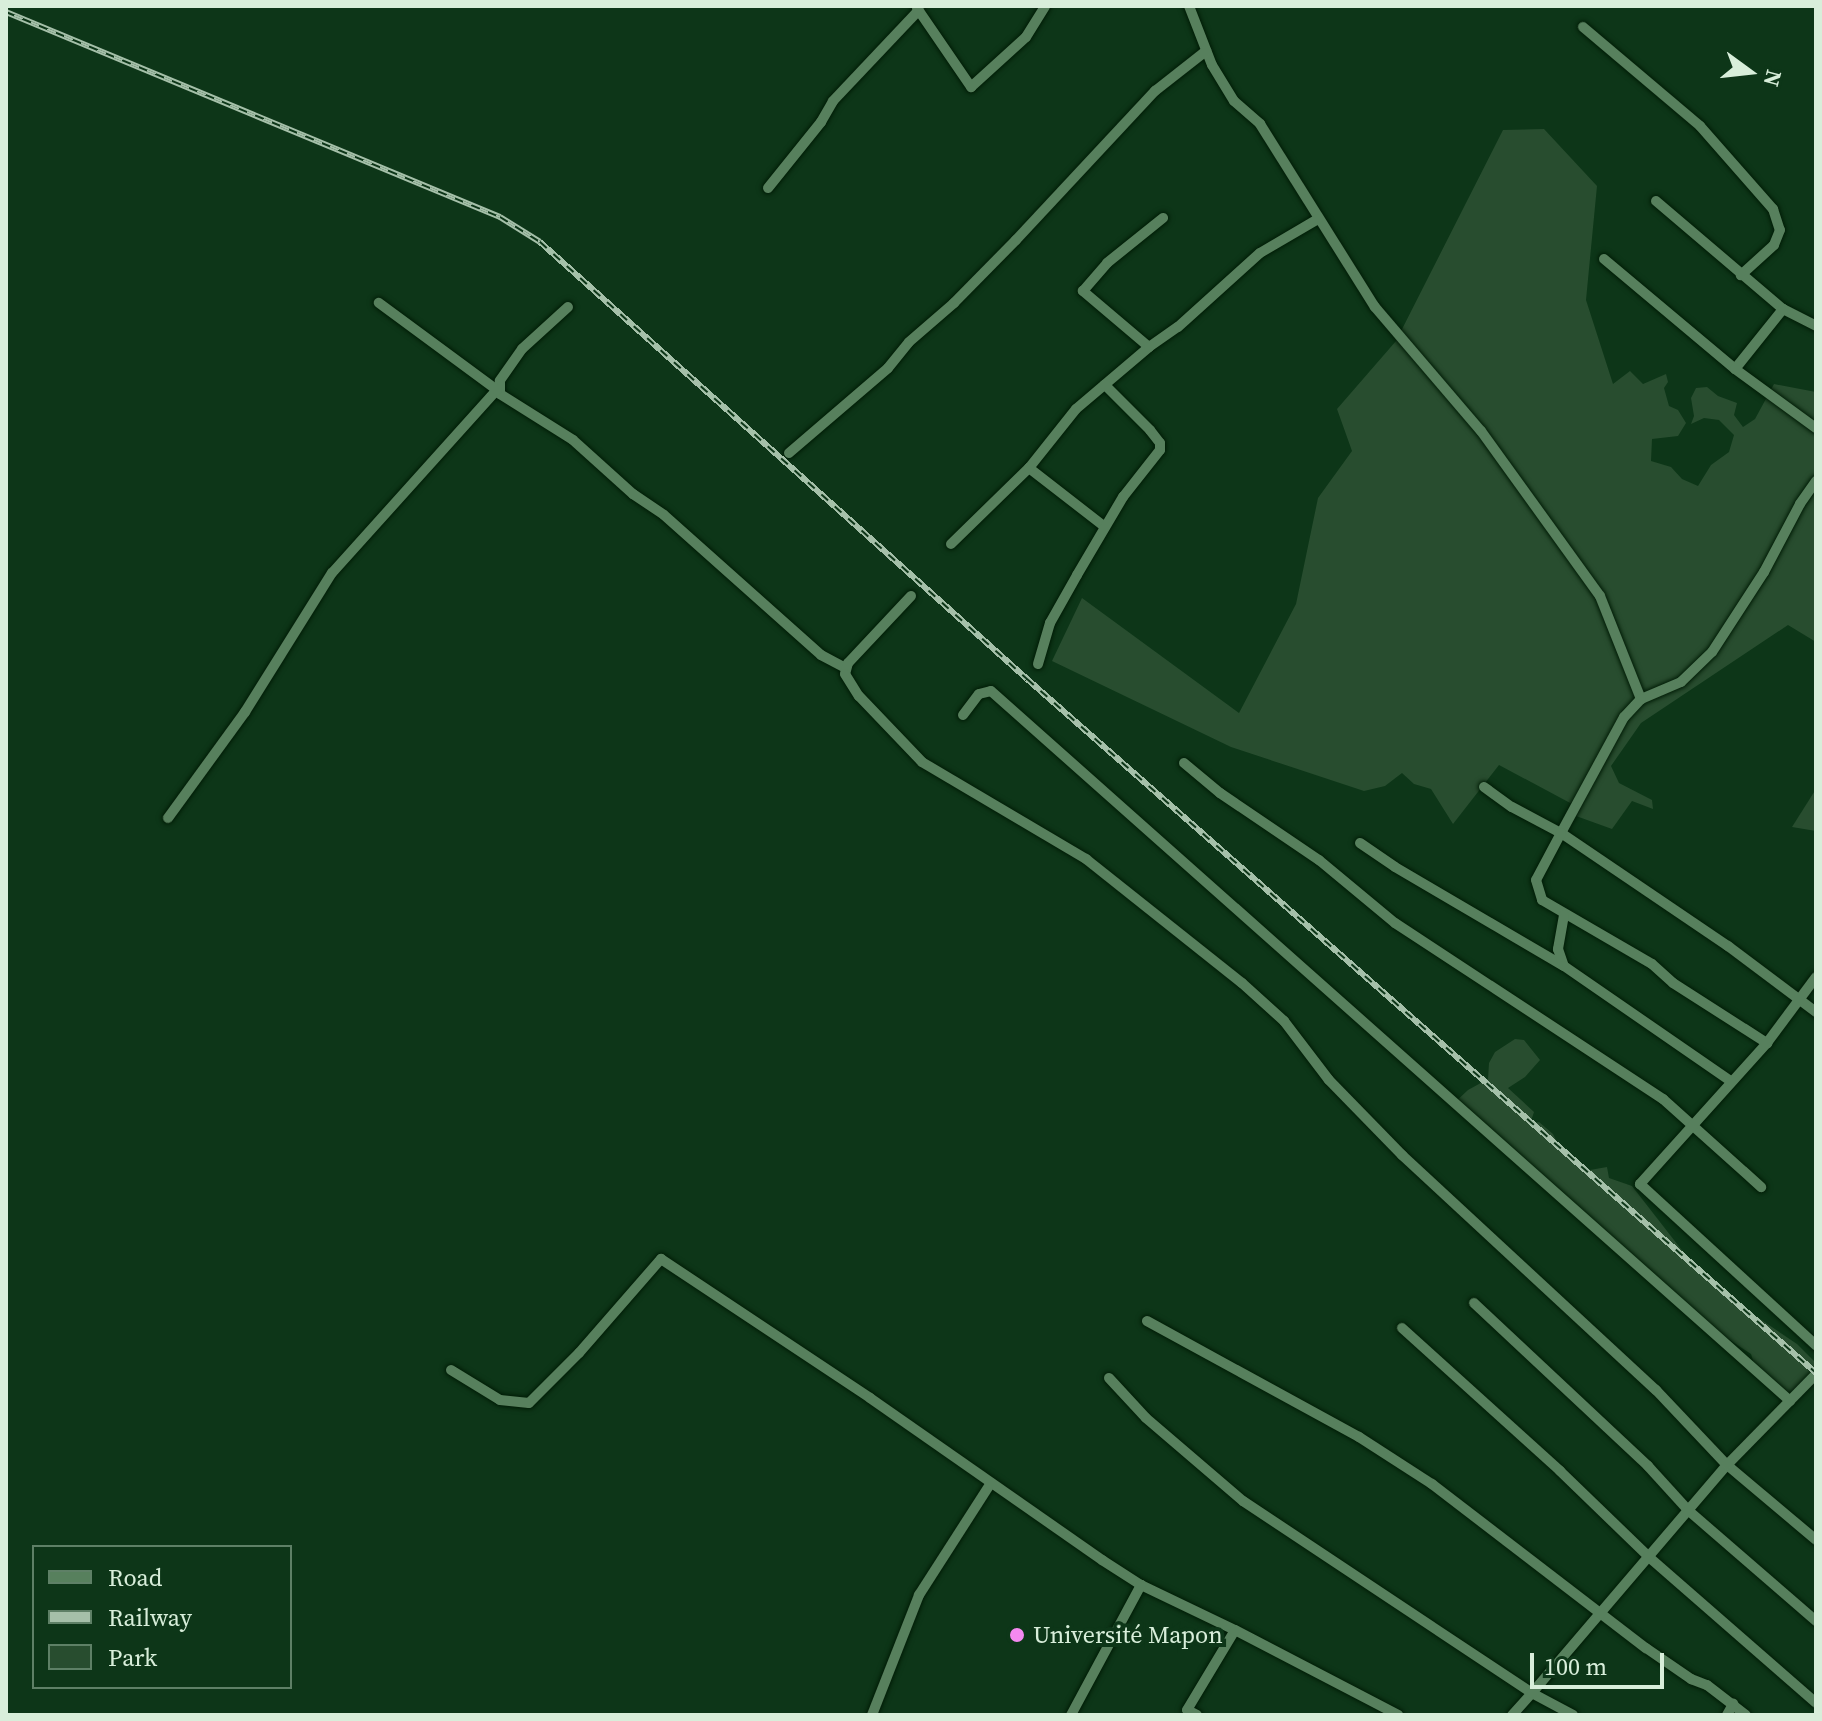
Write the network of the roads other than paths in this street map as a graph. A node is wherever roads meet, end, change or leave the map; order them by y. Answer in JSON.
{"nodes":[{"id":1,"x":1045,"y":6,"type":"edge"},
{"id":2,"x":1189,"y":6,"type":"edge"},
{"id":3,"x":918,"y":8,"type":"edge"},
{"id":4,"x":1583,"y":27,"type":"dead end"},
{"id":5,"x":1206,"y":51,"type":"junction"},
{"id":6,"x":768,"y":188,"type":"dead end"},
{"id":7,"x":1656,"y":201,"type":"dead end"},
{"id":8,"x":1163,"y":218,"type":"dead end"},
{"id":9,"x":1318,"y":219,"type":"junction"},
{"id":10,"x":1604,"y":259,"type":"dead end"},
{"id":11,"x":1741,"y":275,"type":"junction"},
{"id":12,"x":379,"y":303,"type":"dead end"},
{"id":13,"x":568,"y":307,"type":"dead end"},
{"id":14,"x":1783,"y":309,"type":"junction"},
{"id":15,"x":1816,"y":326,"type":"edge"},
{"id":16,"x":1149,"y":347,"type":"junction"},
{"id":17,"x":1735,"y":369,"type":"junction"},
{"id":18,"x":1105,"y":385,"type":"junction"},
{"id":19,"x":497,"y":390,"type":"junction"},
{"id":20,"x":1816,"y":428,"type":"edge"},
{"id":21,"x":789,"y":453,"type":"dead end"},
{"id":22,"x":1029,"y":468,"type":"junction"},
{"id":23,"x":1816,"y":481,"type":"edge"},
{"id":24,"x":1105,"y":527,"type":"junction"},
{"id":25,"x":951,"y":544,"type":"dead end"},
{"id":26,"x":911,"y":596,"type":"dead end"},
{"id":27,"x":1038,"y":664,"type":"dead end"},
{"id":28,"x":845,"y":668,"type":"junction"},
{"id":29,"x":1641,"y":699,"type":"junction"},
{"id":30,"x":963,"y":715,"type":"dead end"},
{"id":31,"x":1184,"y":763,"type":"dead end"},
{"id":32,"x":1484,"y":787,"type":"dead end"},
{"id":33,"x":168,"y":818,"type":"dead end"},
{"id":34,"x":1561,"y":833,"type":"junction"},
{"id":35,"x":1360,"y":843,"type":"dead end"},
{"id":36,"x":1564,"y":915,"type":"junction"},
{"id":37,"x":1564,"y":966,"type":"junction"},
{"id":38,"x":1816,"y":977,"type":"edge"},
{"id":39,"x":1801,"y":998,"type":"junction"},
{"id":40,"x":1816,"y":1012,"type":"edge"},
{"id":41,"x":1767,"y":1043,"type":"junction"},
{"id":42,"x":1731,"y":1081,"type":"junction"},
{"id":43,"x":1692,"y":1123,"type":"junction"},
{"id":44,"x":1761,"y":1187,"type":"dead end"},
{"id":45,"x":1474,"y":1303,"type":"dead end"},
{"id":46,"x":1147,"y":1321,"type":"dead end"},
{"id":47,"x":1402,"y":1328,"type":"dead end"},
{"id":48,"x":1816,"y":1345,"type":"edge"},
{"id":49,"x":451,"y":1370,"type":"dead end"},
{"id":50,"x":1816,"y":1374,"type":"edge"},
{"id":51,"x":1109,"y":1378,"type":"dead end"},
{"id":52,"x":1790,"y":1401,"type":"junction"},
{"id":53,"x":1727,"y":1465,"type":"junction"},
{"id":54,"x":991,"y":1483,"type":"junction"},
{"id":55,"x":1689,"y":1511,"type":"junction"},
{"id":56,"x":1816,"y":1540,"type":"edge"},
{"id":57,"x":1650,"y":1558,"type":"junction"},
{"id":58,"x":1141,"y":1585,"type":"junction"},
{"id":59,"x":1603,"y":1614,"type":"junction"},
{"id":60,"x":1816,"y":1621,"type":"edge"},
{"id":61,"x":1235,"y":1630,"type":"junction"},
{"id":62,"x":1532,"y":1693,"type":"junction"},
{"id":63,"x":1816,"y":1703,"type":"edge"},
{"id":64,"x":1733,"y":1704,"type":"junction"},
{"id":65,"x":1189,"y":1713,"type":"edge"},
{"id":66,"x":872,"y":1715,"type":"edge"},
{"id":67,"x":1071,"y":1715,"type":"edge"},
{"id":68,"x":1398,"y":1715,"type":"edge"},
{"id":69,"x":1512,"y":1715,"type":"edge"},
{"id":70,"x":1573,"y":1715,"type":"edge"},
{"id":71,"x":1727,"y":1715,"type":"edge"},
{"id":72,"x":1746,"y":1715,"type":"edge"}],
"edges":[{"from":1,"to":3,"type":"street"},
{"from":2,"to":5,"type":"street"},
{"from":3,"to":6,"type":"street"},
{"from":4,"to":11,"type":"street"},
{"from":5,"to":9,"type":"street"},
{"from":5,"to":21,"type":"street"},
{"from":7,"to":11,"type":"street"},
{"from":8,"to":16,"type":"street"},
{"from":9,"to":16,"type":"street"},
{"from":9,"to":29,"type":"street"},
{"from":10,"to":17,"type":"street"},
{"from":11,"to":14,"type":"street"},
{"from":12,"to":19,"type":"street"},
{"from":13,"to":19,"type":"street"},
{"from":14,"to":15,"type":"street"},
{"from":14,"to":17,"type":"street"},
{"from":16,"to":18,"type":"street"},
{"from":17,"to":20,"type":"street"},
{"from":18,"to":22,"type":"street"},
{"from":18,"to":24,"type":"street"},
{"from":19,"to":28,"type":"street"},
{"from":19,"to":33,"type":"street"},
{"from":22,"to":24,"type":"street"},
{"from":22,"to":25,"type":"street"},
{"from":23,"to":29,"type":"street"},
{"from":24,"to":27,"type":"street"},
{"from":26,"to":28,"type":"street"},
{"from":28,"to":53,"type":"street"},
{"from":29,"to":34,"type":"street"},
{"from":30,"to":52,"type":"street"},
{"from":31,"to":43,"type":"street"},
{"from":32,"to":34,"type":"street"},
{"from":34,"to":36,"type":"street"},
{"from":34,"to":39,"type":"street"},
{"from":35,"to":37,"type":"street"},
{"from":36,"to":37,"type":"street"},
{"from":36,"to":41,"type":"street"},
{"from":37,"to":42,"type":"street"},
{"from":38,"to":39,"type":"street"},
{"from":39,"to":40,"type":"street"},
{"from":39,"to":41,"type":"street"},
{"from":41,"to":42,"type":"street"},
{"from":42,"to":43,"type":"street"},
{"from":43,"to":44,"type":"street"},
{"from":43,"to":48,"type":"street"},
{"from":45,"to":55,"type":"street"},
{"from":46,"to":59,"type":"street"},
{"from":47,"to":57,"type":"street"},
{"from":49,"to":54,"type":"street"},
{"from":50,"to":52,"type":"street"},
{"from":51,"to":62,"type":"street"},
{"from":52,"to":53,"type":"street"},
{"from":53,"to":55,"type":"street"},
{"from":53,"to":56,"type":"street"},
{"from":54,"to":58,"type":"street"},
{"from":54,"to":66,"type":"street"},
{"from":55,"to":57,"type":"street"},
{"from":55,"to":60,"type":"street"},
{"from":57,"to":59,"type":"street"},
{"from":57,"to":63,"type":"street"},
{"from":58,"to":61,"type":"street"},
{"from":58,"to":67,"type":"street"},
{"from":59,"to":62,"type":"street"},
{"from":59,"to":64,"type":"street"},
{"from":61,"to":65,"type":"street"},
{"from":61,"to":68,"type":"street"},
{"from":62,"to":69,"type":"street"},
{"from":62,"to":70,"type":"street"},
{"from":64,"to":71,"type":"street"},
{"from":64,"to":72,"type":"street"}]}
